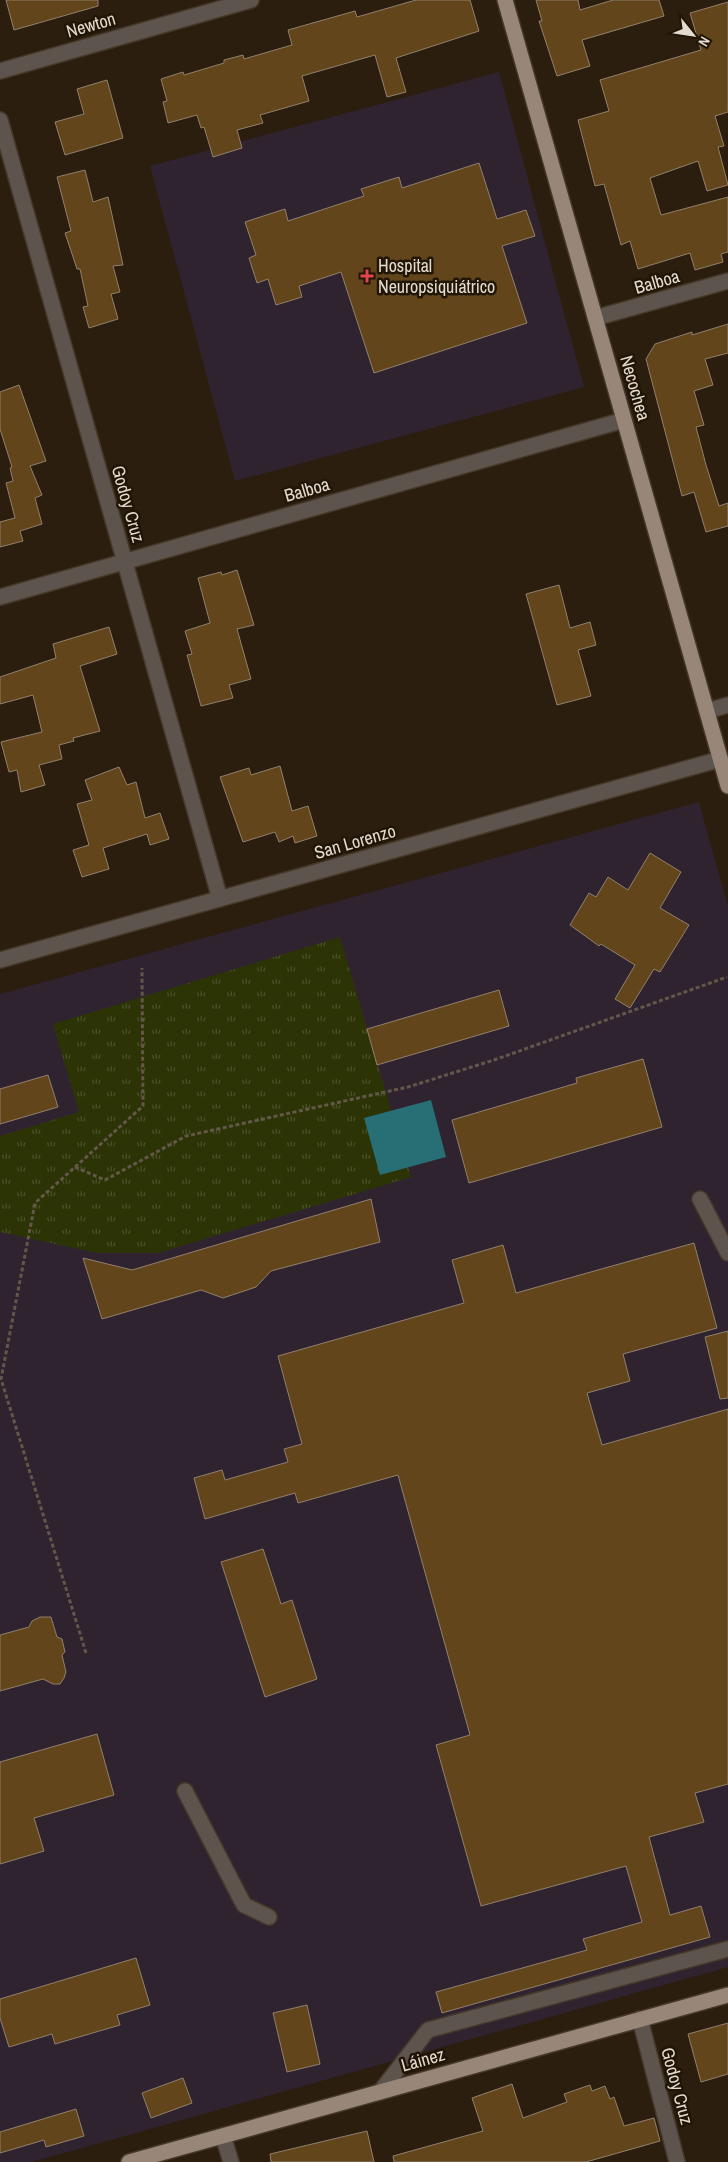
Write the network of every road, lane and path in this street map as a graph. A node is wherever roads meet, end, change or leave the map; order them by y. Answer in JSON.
{"nodes":[{"id":1,"x":250,"y":0,"type":"edge"},
{"id":2,"x":505,"y":0,"type":"edge"},
{"id":3,"x":0,"y":71,"type":"edge"},
{"id":4,"x":0,"y":120,"type":"edge"},
{"id":5,"x":728,"y":281,"type":"edge"},
{"id":6,"x":595,"y":318,"type":"junction"},
{"id":7,"x":624,"y":420,"type":"junction"},
{"id":8,"x":124,"y":561,"type":"junction"},
{"id":9,"x":0,"y":596,"type":"edge"},
{"id":10,"x":728,"y":705,"type":"edge"},
{"id":11,"x":707,"y":711,"type":"junction"},
{"id":12,"x":720,"y":760,"type":"junction"},
{"id":13,"x":728,"y":786,"type":"edge"},
{"id":14,"x":220,"y":899,"type":"junction"},
{"id":15,"x":0,"y":960,"type":"edge"},
{"id":16,"x":142,"y":968,"type":"dead end"},
{"id":17,"x":727,"y":977,"type":"edge"},
{"id":18,"x":76,"y":1167,"type":"junction"},
{"id":19,"x":700,"y":1199,"type":"dead end"},
{"id":20,"x":728,"y":1253,"type":"edge"},
{"id":21,"x":1,"y":1379,"type":"edge"},
{"id":22,"x":86,"y":1653,"type":"dead end"},
{"id":23,"x":184,"y":1791,"type":"dead end"},
{"id":24,"x":269,"y":1917,"type":"dead end"},
{"id":25,"x":728,"y":1949,"type":"edge"},
{"id":26,"x":728,"y":1995,"type":"edge"},
{"id":27,"x":640,"y":2019,"type":"junction"},
{"id":28,"x":380,"y":2092,"type":"junction"},
{"id":29,"x":223,"y":2136,"type":"junction"},
{"id":30,"x":129,"y":2162,"type":"edge"},
{"id":31,"x":231,"y":2162,"type":"edge"},
{"id":32,"x":677,"y":2162,"type":"edge"}],
"edges":[{"from":1,"to":3,"type":"street","name":"Newton"},
{"from":2,"to":6,"type":"main road","name":"Necochea"},
{"from":4,"to":8,"type":"street","name":"Godoy Cruz"},
{"from":5,"to":6,"type":"street","name":"Balboa"},
{"from":6,"to":7,"type":"main road","name":"Necochea"},
{"from":7,"to":8,"type":"street","name":"Balboa"},
{"from":7,"to":11,"type":"main road","name":"Necochea"},
{"from":8,"to":9,"type":"street","name":"Balboa"},
{"from":8,"to":14,"type":"street","name":"Godoy Cruz"},
{"from":10,"to":11,"type":"street"},
{"from":11,"to":12,"type":"main road","name":"Necochea"},
{"from":12,"to":13,"type":"main road","name":"Necochea"},
{"from":12,"to":14,"type":"street","name":"San Lorenzo"},
{"from":14,"to":15,"type":"street","name":"San Lorenzo"},
{"from":16,"to":18,"type":"path"},
{"from":17,"to":18,"type":"path"},
{"from":18,"to":21,"type":"path"},
{"from":19,"to":20,"type":"street"},
{"from":21,"to":22,"type":"path"},
{"from":23,"to":24,"type":"street"},
{"from":25,"to":28,"type":"street"},
{"from":26,"to":27,"type":"main road","name":"Láinez"},
{"from":27,"to":28,"type":"main road","name":"Láinez"},
{"from":27,"to":32,"type":"street","name":"Godoy Cruz"},
{"from":28,"to":29,"type":"main road","name":"Láinez"},
{"from":29,"to":30,"type":"main road","name":"Láinez"},
{"from":29,"to":31,"type":"street"}]}
